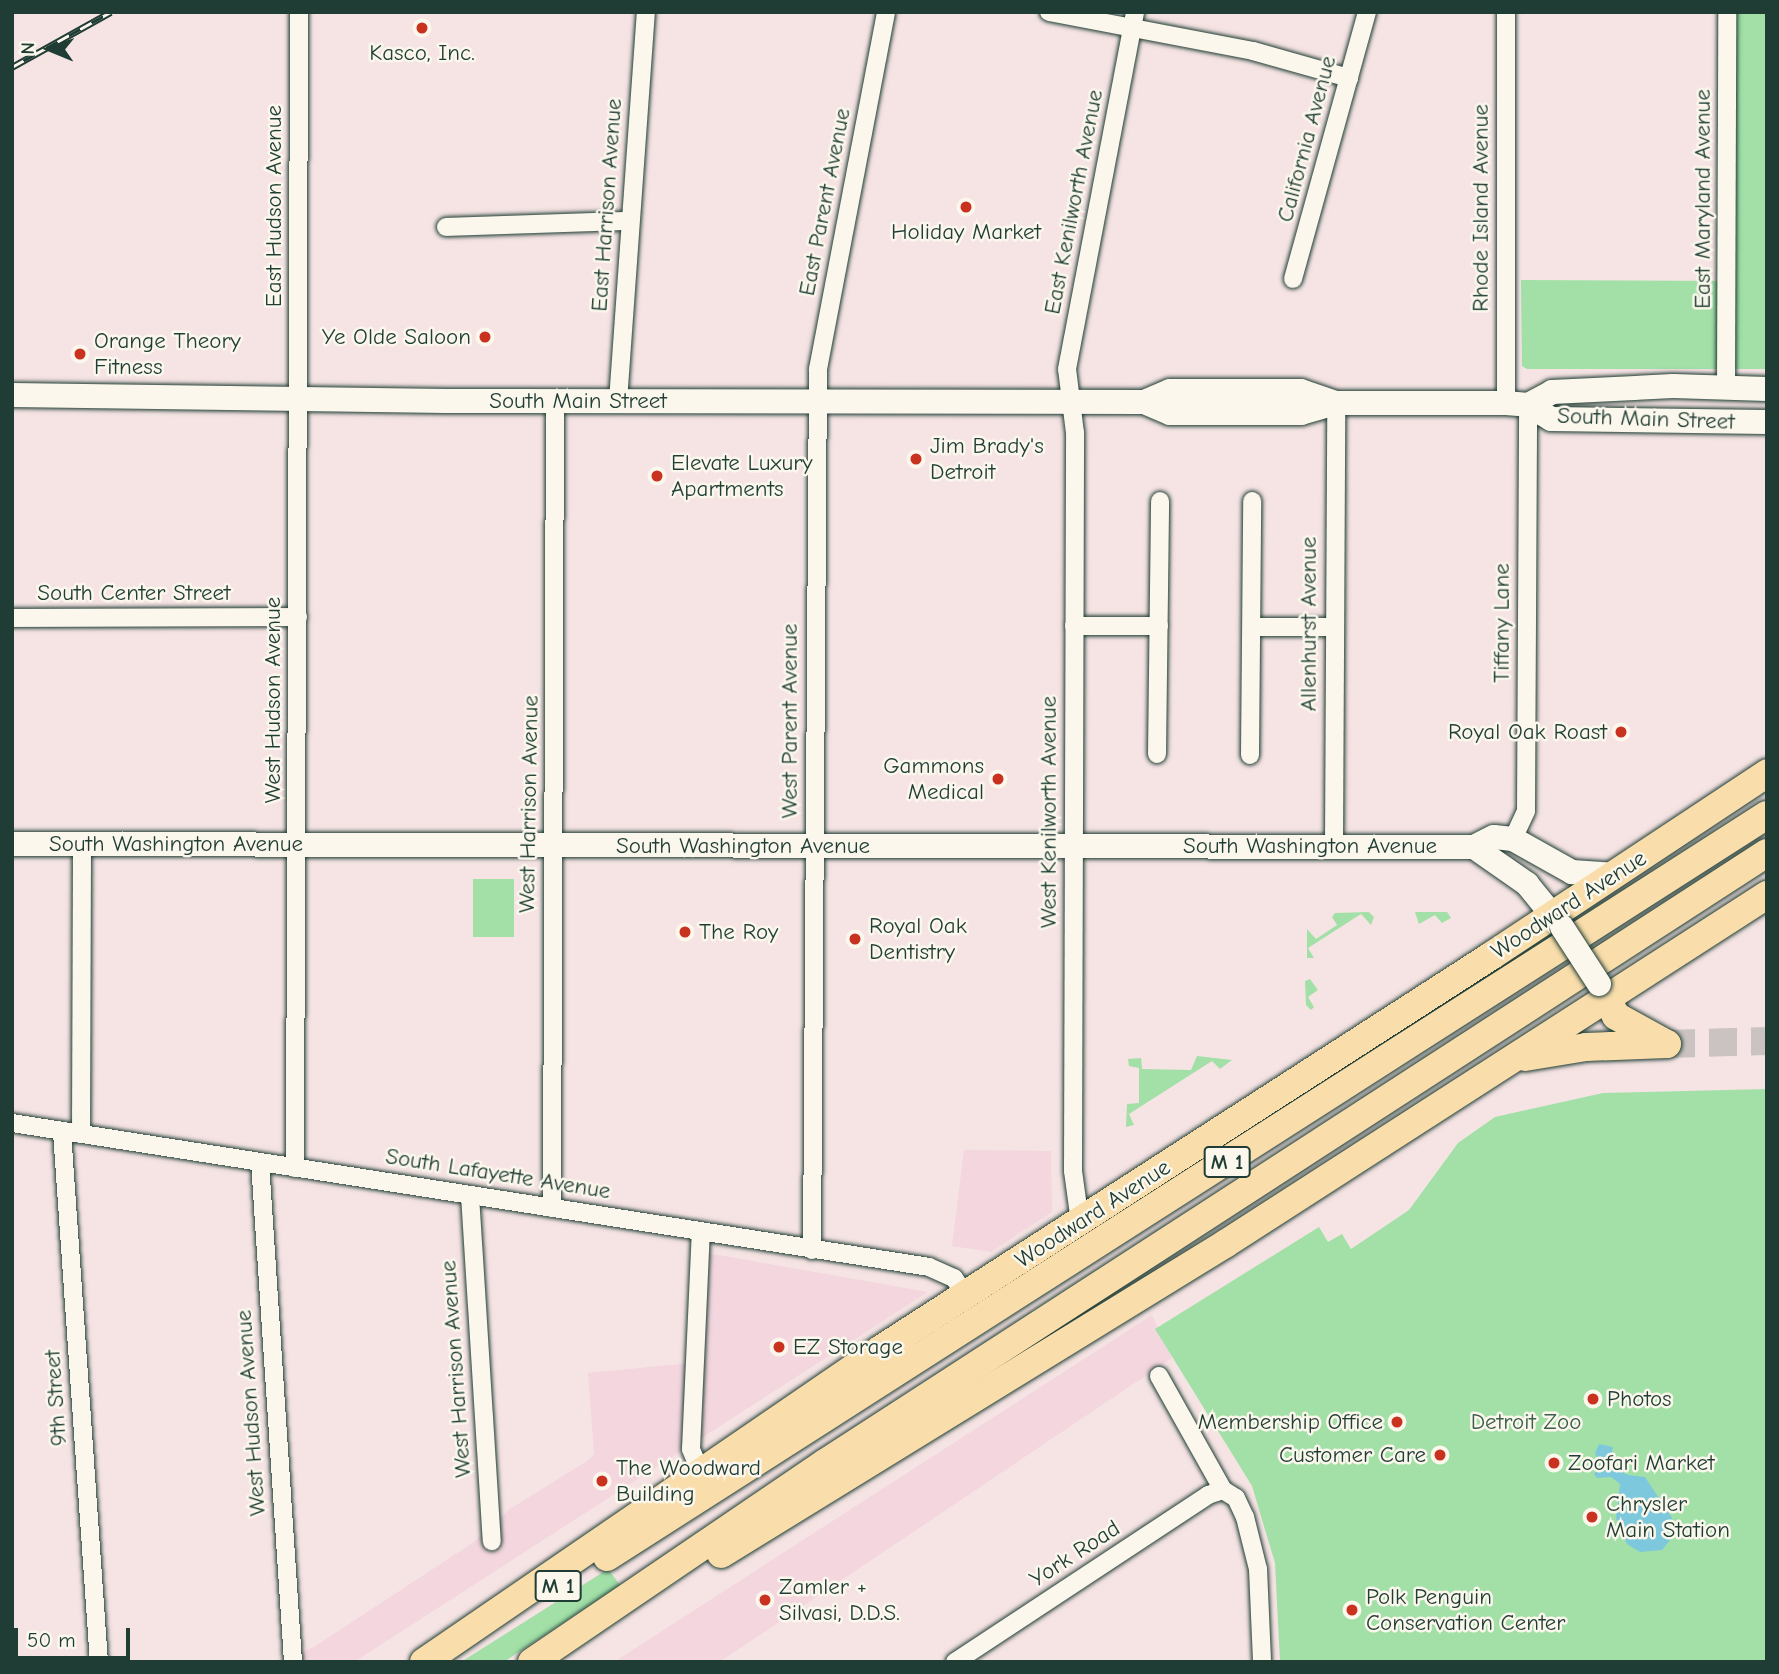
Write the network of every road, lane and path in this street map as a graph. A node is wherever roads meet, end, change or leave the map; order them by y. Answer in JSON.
{"nodes":[{"id":1,"x":299,"y":12,"type":"edge"},
{"id":2,"x":646,"y":12,"type":"edge"},
{"id":3,"x":886,"y":12,"type":"edge"},
{"id":4,"x":1049,"y":12,"type":"edge"},
{"id":5,"x":1367,"y":12,"type":"edge"},
{"id":6,"x":1506,"y":12,"type":"edge"},
{"id":7,"x":1727,"y":12,"type":"edge"},
{"id":8,"x":1133,"y":20,"type":"edge"},
{"id":9,"x":1349,"y":78,"type":"junction"},
{"id":10,"x":630,"y":220,"type":"junction"},
{"id":11,"x":446,"y":227,"type":"dead end"},
{"id":12,"x":1293,"y":279,"type":"dead end"},
{"id":13,"x":1727,"y":387,"type":"junction"},
{"id":14,"x":1767,"y":389,"type":"edge"},
{"id":15,"x":12,"y":395,"type":"edge"},
{"id":16,"x":297,"y":400,"type":"junction"},
{"id":17,"x":618,"y":401,"type":"junction"},
{"id":18,"x":555,"y":402,"type":"junction"},
{"id":19,"x":816,"y":402,"type":"junction"},
{"id":20,"x":1071,"y":402,"type":"junction"},
{"id":21,"x":1336,"y":403,"type":"junction"},
{"id":22,"x":1517,"y":404,"type":"junction"},
{"id":23,"x":1612,"y":421,"type":"junction"},
{"id":24,"x":1767,"y":422,"type":"edge"},
{"id":25,"x":1160,"y":501,"type":"dead end"},
{"id":26,"x":1252,"y":501,"type":"dead end"},
{"id":27,"x":298,"y":617,"type":"junction"},
{"id":28,"x":12,"y":618,"type":"edge"},
{"id":29,"x":1074,"y":626,"type":"junction"},
{"id":30,"x":1159,"y":626,"type":"junction"},
{"id":31,"x":1252,"y":627,"type":"junction"},
{"id":32,"x":1334,"y":627,"type":"junction"},
{"id":33,"x":1157,"y":754,"type":"dead end"},
{"id":34,"x":1250,"y":755,"type":"dead end"},
{"id":35,"x":1767,"y":773,"type":"edge"},
{"id":36,"x":1767,"y":816,"type":"edge"},
{"id":37,"x":1513,"y":839,"type":"junction"},
{"id":38,"x":12,"y":844,"type":"edge"},
{"id":39,"x":82,"y":844,"type":"junction"},
{"id":40,"x":297,"y":844,"type":"junction"},
{"id":41,"x":1334,"y":844,"type":"junction"},
{"id":42,"x":1073,"y":845,"type":"junction"},
{"id":43,"x":552,"y":846,"type":"junction"},
{"id":44,"x":814,"y":846,"type":"junction"},
{"id":45,"x":1474,"y":847,"type":"junction"},
{"id":46,"x":1767,"y":853,"type":"edge"},
{"id":47,"x":1616,"y":875,"type":"junction"},
{"id":48,"x":1767,"y":895,"type":"edge"},
{"id":49,"x":1559,"y":921,"type":"junction"},
{"id":50,"x":1603,"y":990,"type":"junction"},
{"id":51,"x":1512,"y":1059,"type":"junction"},
{"id":52,"x":12,"y":1123,"type":"edge"},
{"id":53,"x":62,"y":1132,"type":"junction"},
{"id":54,"x":81,"y":1135,"type":"junction"},
{"id":55,"x":260,"y":1161,"type":"junction"},
{"id":56,"x":295,"y":1168,"type":"junction"},
{"id":57,"x":470,"y":1195,"type":"junction"},
{"id":58,"x":552,"y":1208,"type":"junction"},
{"id":59,"x":1080,"y":1222,"type":"junction"},
{"id":60,"x":701,"y":1231,"type":"junction"},
{"id":61,"x":812,"y":1250,"type":"junction"},
{"id":62,"x":966,"y":1296,"type":"junction"},
{"id":63,"x":1159,"y":1376,"type":"dead end"},
{"id":64,"x":701,"y":1473,"type":"junction"},
{"id":65,"x":1223,"y":1490,"type":"junction"},
{"id":66,"x":492,"y":1541,"type":"dead end"},
{"id":67,"x":99,"y":1662,"type":"edge"},
{"id":68,"x":293,"y":1662,"type":"edge"},
{"id":69,"x":426,"y":1662,"type":"edge"},
{"id":70,"x":532,"y":1662,"type":"edge"},
{"id":71,"x":548,"y":1662,"type":"edge"},
{"id":72,"x":955,"y":1662,"type":"edge"},
{"id":73,"x":1262,"y":1662,"type":"edge"}],
"edges":[{"from":1,"to":16,"type":"street","name":"East Hudson Avenue"},
{"from":2,"to":10,"type":"street","name":"East Harrison Avenue"},
{"from":3,"to":19,"type":"street","name":"East Parent Avenue"},
{"from":4,"to":8,"type":"street"},
{"from":5,"to":9,"type":"street","name":"California Avenue"},
{"from":6,"to":22,"type":"street","name":"Rhode Island Avenue"},
{"from":7,"to":13,"type":"street","name":"East Maryland Avenue"},
{"from":8,"to":9,"type":"street"},
{"from":8,"to":20,"type":"street","name":"East Kenilworth Avenue"},
{"from":9,"to":12,"type":"street","name":"California Avenue"},
{"from":10,"to":11,"type":"street"},
{"from":10,"to":17,"type":"street","name":"East Harrison Avenue"},
{"from":13,"to":14,"type":"main road","name":"South Main Street"},
{"from":13,"to":22,"type":"main road","name":"South Main Street"},
{"from":13,"to":23,"type":"main road"},
{"from":15,"to":16,"type":"main road","name":"South Main Street"},
{"from":16,"to":18,"type":"main road","name":"South Main Street"},
{"from":16,"to":27,"type":"street","name":"West Hudson Avenue"},
{"from":17,"to":18,"type":"main road","name":"South Main Street"},
{"from":17,"to":19,"type":"main road","name":"South Main Street"},
{"from":18,"to":43,"type":"street","name":"West Harrison Avenue"},
{"from":19,"to":20,"type":"main road","name":"South Main Street"},
{"from":19,"to":44,"type":"street","name":"West Parent Avenue"},
{"from":20,"to":21,"type":"main road","name":"South Main Street"},
{"from":20,"to":29,"type":"street","name":"West Kenilworth Avenue"},
{"from":21,"to":22,"type":"main road","name":"South Main Street"},
{"from":21,"to":32,"type":"street","name":"Allenhurst Avenue"},
{"from":22,"to":23,"type":"main road","name":"South Main Street"},
{"from":22,"to":37,"type":"street","name":"Tiffany Lane"},
{"from":23,"to":24,"type":"main road","name":"South Main Street"},
{"from":25,"to":30,"type":"street"},
{"from":26,"to":31,"type":"street"},
{"from":27,"to":28,"type":"street","name":"South Center Street"},
{"from":27,"to":40,"type":"street","name":"West Hudson Avenue"},
{"from":29,"to":30,"type":"street"},
{"from":29,"to":42,"type":"street","name":"West Kenilworth Avenue"},
{"from":30,"to":33,"type":"street"},
{"from":31,"to":32,"type":"street"},
{"from":31,"to":34,"type":"street"},
{"from":32,"to":41,"type":"street","name":"Allenhurst Avenue"},
{"from":35,"to":47,"type":"main road","name":"Woodward Avenue"},
{"from":36,"to":69,"type":"main road","name":"Woodward Avenue","number":"M 1"},
{"from":37,"to":45,"type":"main road","name":"South Washington Avenue"},
{"from":37,"to":47,"type":"main road"},
{"from":38,"to":39,"type":"main road","name":"South Washington Avenue"},
{"from":39,"to":40,"type":"main road","name":"South Washington Avenue"},
{"from":39,"to":54,"type":"street"},
{"from":40,"to":43,"type":"main road","name":"South Washington Avenue"},
{"from":40,"to":56,"type":"street","name":"West Hudson Avenue"},
{"from":41,"to":42,"type":"main road","name":"South Washington Avenue"},
{"from":41,"to":45,"type":"main road","name":"South Washington Avenue"},
{"from":42,"to":44,"type":"main road","name":"South Washington Avenue"},
{"from":42,"to":59,"type":"street","name":"West Kenilworth Avenue"},
{"from":43,"to":44,"type":"main road","name":"South Washington Avenue"},
{"from":43,"to":58,"type":"street","name":"West Harrison Avenue"},
{"from":44,"to":61,"type":"street","name":"West Parent Avenue"},
{"from":45,"to":49,"type":"main road"},
{"from":46,"to":70,"type":"main road","number":"M 1"},
{"from":47,"to":49,"type":"main road","name":"Woodward Avenue"},
{"from":48,"to":50,"type":"main road"},
{"from":49,"to":50,"type":"main road","bridge":true},
{"from":49,"to":59,"type":"main road","name":"Woodward Avenue"},
{"from":50,"to":51,"type":"main road"},
{"from":50,"to":51,"type":"main road"},
{"from":51,"to":71,"type":"main road"},
{"from":52,"to":53,"type":"street","name":"South Lafayette Avenue"},
{"from":53,"to":54,"type":"street","name":"South Lafayette Avenue"},
{"from":53,"to":67,"type":"street","name":"9th Street"},
{"from":54,"to":55,"type":"street","name":"South Lafayette Avenue"},
{"from":55,"to":56,"type":"street","name":"South Lafayette Avenue"},
{"from":55,"to":68,"type":"street","name":"West Hudson Avenue"},
{"from":56,"to":57,"type":"street","name":"South Lafayette Avenue"},
{"from":57,"to":58,"type":"street","name":"South Lafayette Avenue"},
{"from":57,"to":66,"type":"street","name":"West Harrison Avenue"},
{"from":58,"to":60,"type":"street","name":"South Lafayette Avenue"},
{"from":59,"to":62,"type":"main road","name":"Woodward Avenue"},
{"from":60,"to":61,"type":"street","name":"South Lafayette Avenue"},
{"from":60,"to":64,"type":"street"},
{"from":61,"to":62,"type":"street","name":"South Lafayette Avenue"},
{"from":62,"to":64,"type":"main road","name":"Woodward Avenue"},
{"from":63,"to":65,"type":"street"},
{"from":64,"to":69,"type":"main road","name":"Woodward Avenue"},
{"from":65,"to":72,"type":"street","name":"York Road"},
{"from":65,"to":73,"type":"street"}]}
